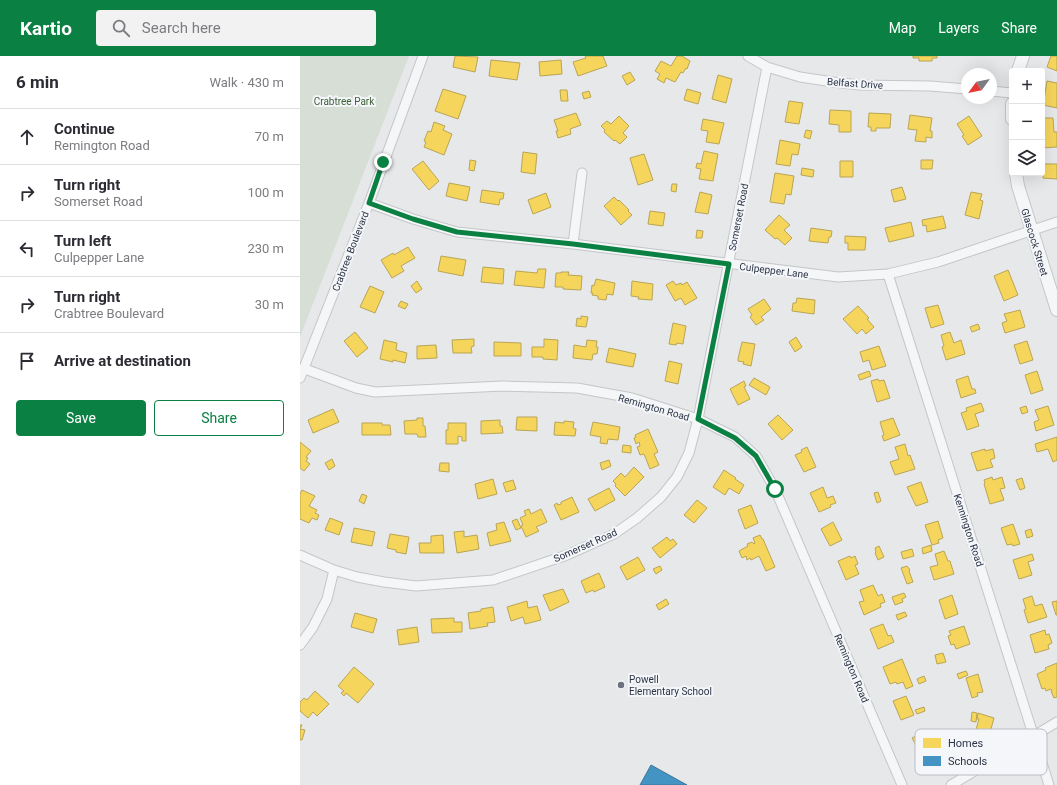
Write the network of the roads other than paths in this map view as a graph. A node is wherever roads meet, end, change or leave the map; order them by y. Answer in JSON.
{"nodes":[{"id":1,"x":423,"y":56,"type":"edge"},
{"id":2,"x":748,"y":56,"type":"edge"},
{"id":3,"x":1023,"y":56,"type":"edge"},
{"id":4,"x":767,"y":67,"type":"junction"},
{"id":5,"x":1019,"y":68,"type":"edge"},
{"id":6,"x":961,"y":89,"type":"edge"},
{"id":7,"x":997,"y":92,"type":"edge"},
{"id":8,"x":1009,"y":93,"type":"edge"},
{"id":9,"x":582,"y":173,"type":"dead end"},
{"id":10,"x":1016,"y":176,"type":"edge"},
{"id":11,"x":369,"y":203,"type":"junction"},
{"id":12,"x":1057,"y":222,"type":"edge"},
{"id":13,"x":1032,"y":231,"type":"junction"},
{"id":14,"x":573,"y":244,"type":"junction"},
{"id":15,"x":729,"y":264,"type":"junction"},
{"id":16,"x":888,"y":274,"type":"junction"},
{"id":17,"x":1057,"y":310,"type":"edge"},
{"id":18,"x":305,"y":369,"type":"junction"},
{"id":19,"x":300,"y":378,"type":"edge"},
{"id":20,"x":698,"y":419,"type":"junction"},
{"id":21,"x":300,"y":555,"type":"edge"},
{"id":22,"x":334,"y":570,"type":"junction"},
{"id":23,"x":300,"y":646,"type":"edge"},
{"id":24,"x":1057,"y":722,"type":"edge"},
{"id":25,"x":1032,"y":729,"type":"edge"},
{"id":26,"x":1046,"y":729,"type":"edge"},
{"id":27,"x":968,"y":775,"type":"edge"},
{"id":28,"x":1046,"y":775,"type":"edge"},
{"id":29,"x":902,"y":785,"type":"edge"},
{"id":30,"x":951,"y":785,"type":"edge"},
{"id":31,"x":1049,"y":785,"type":"edge"}],
"edges":[{"from":1,"to":11,"type":"street","name":"Crabtree Boulevard"},
{"from":2,"to":4,"type":"street","name":"Belfast Drive"},
{"from":3,"to":5,"type":"street"},
{"from":4,"to":6,"type":"street","name":"Belfast Drive"},
{"from":4,"to":15,"type":"street","name":"Somerset Road"},
{"from":7,"to":8,"type":"street"},
{"from":9,"to":14,"type":"street"},
{"from":10,"to":13,"type":"street","name":"Glascock Street"},
{"from":11,"to":14,"type":"street","name":"Culpepper Lane"},
{"from":11,"to":18,"type":"street","name":"Crabtree Boulevard"},
{"from":12,"to":13,"type":"street","name":"Culpepper Lane"},
{"from":13,"to":16,"type":"street","name":"Culpepper Lane"},
{"from":13,"to":17,"type":"street","name":"Glascock Street"},
{"from":14,"to":15,"type":"street","name":"Culpepper Lane"},
{"from":15,"to":16,"type":"street","name":"Culpepper Lane"},
{"from":15,"to":20,"type":"street","name":"Somerset Road"},
{"from":16,"to":25,"type":"street","name":"Kennington Road"},
{"from":18,"to":19,"type":"street","name":"Crabtree Boulevard"},
{"from":18,"to":20,"type":"street","name":"Remington Road"},
{"from":20,"to":22,"type":"street","name":"Somerset Road"},
{"from":20,"to":29,"type":"street","name":"Remington Road"},
{"from":21,"to":22,"type":"street","name":"Somerset Road"},
{"from":22,"to":23,"type":"street"},
{"from":24,"to":26,"type":"street"},
{"from":27,"to":30,"type":"street"},
{"from":28,"to":31,"type":"street","name":"Kennington Road"}]}
